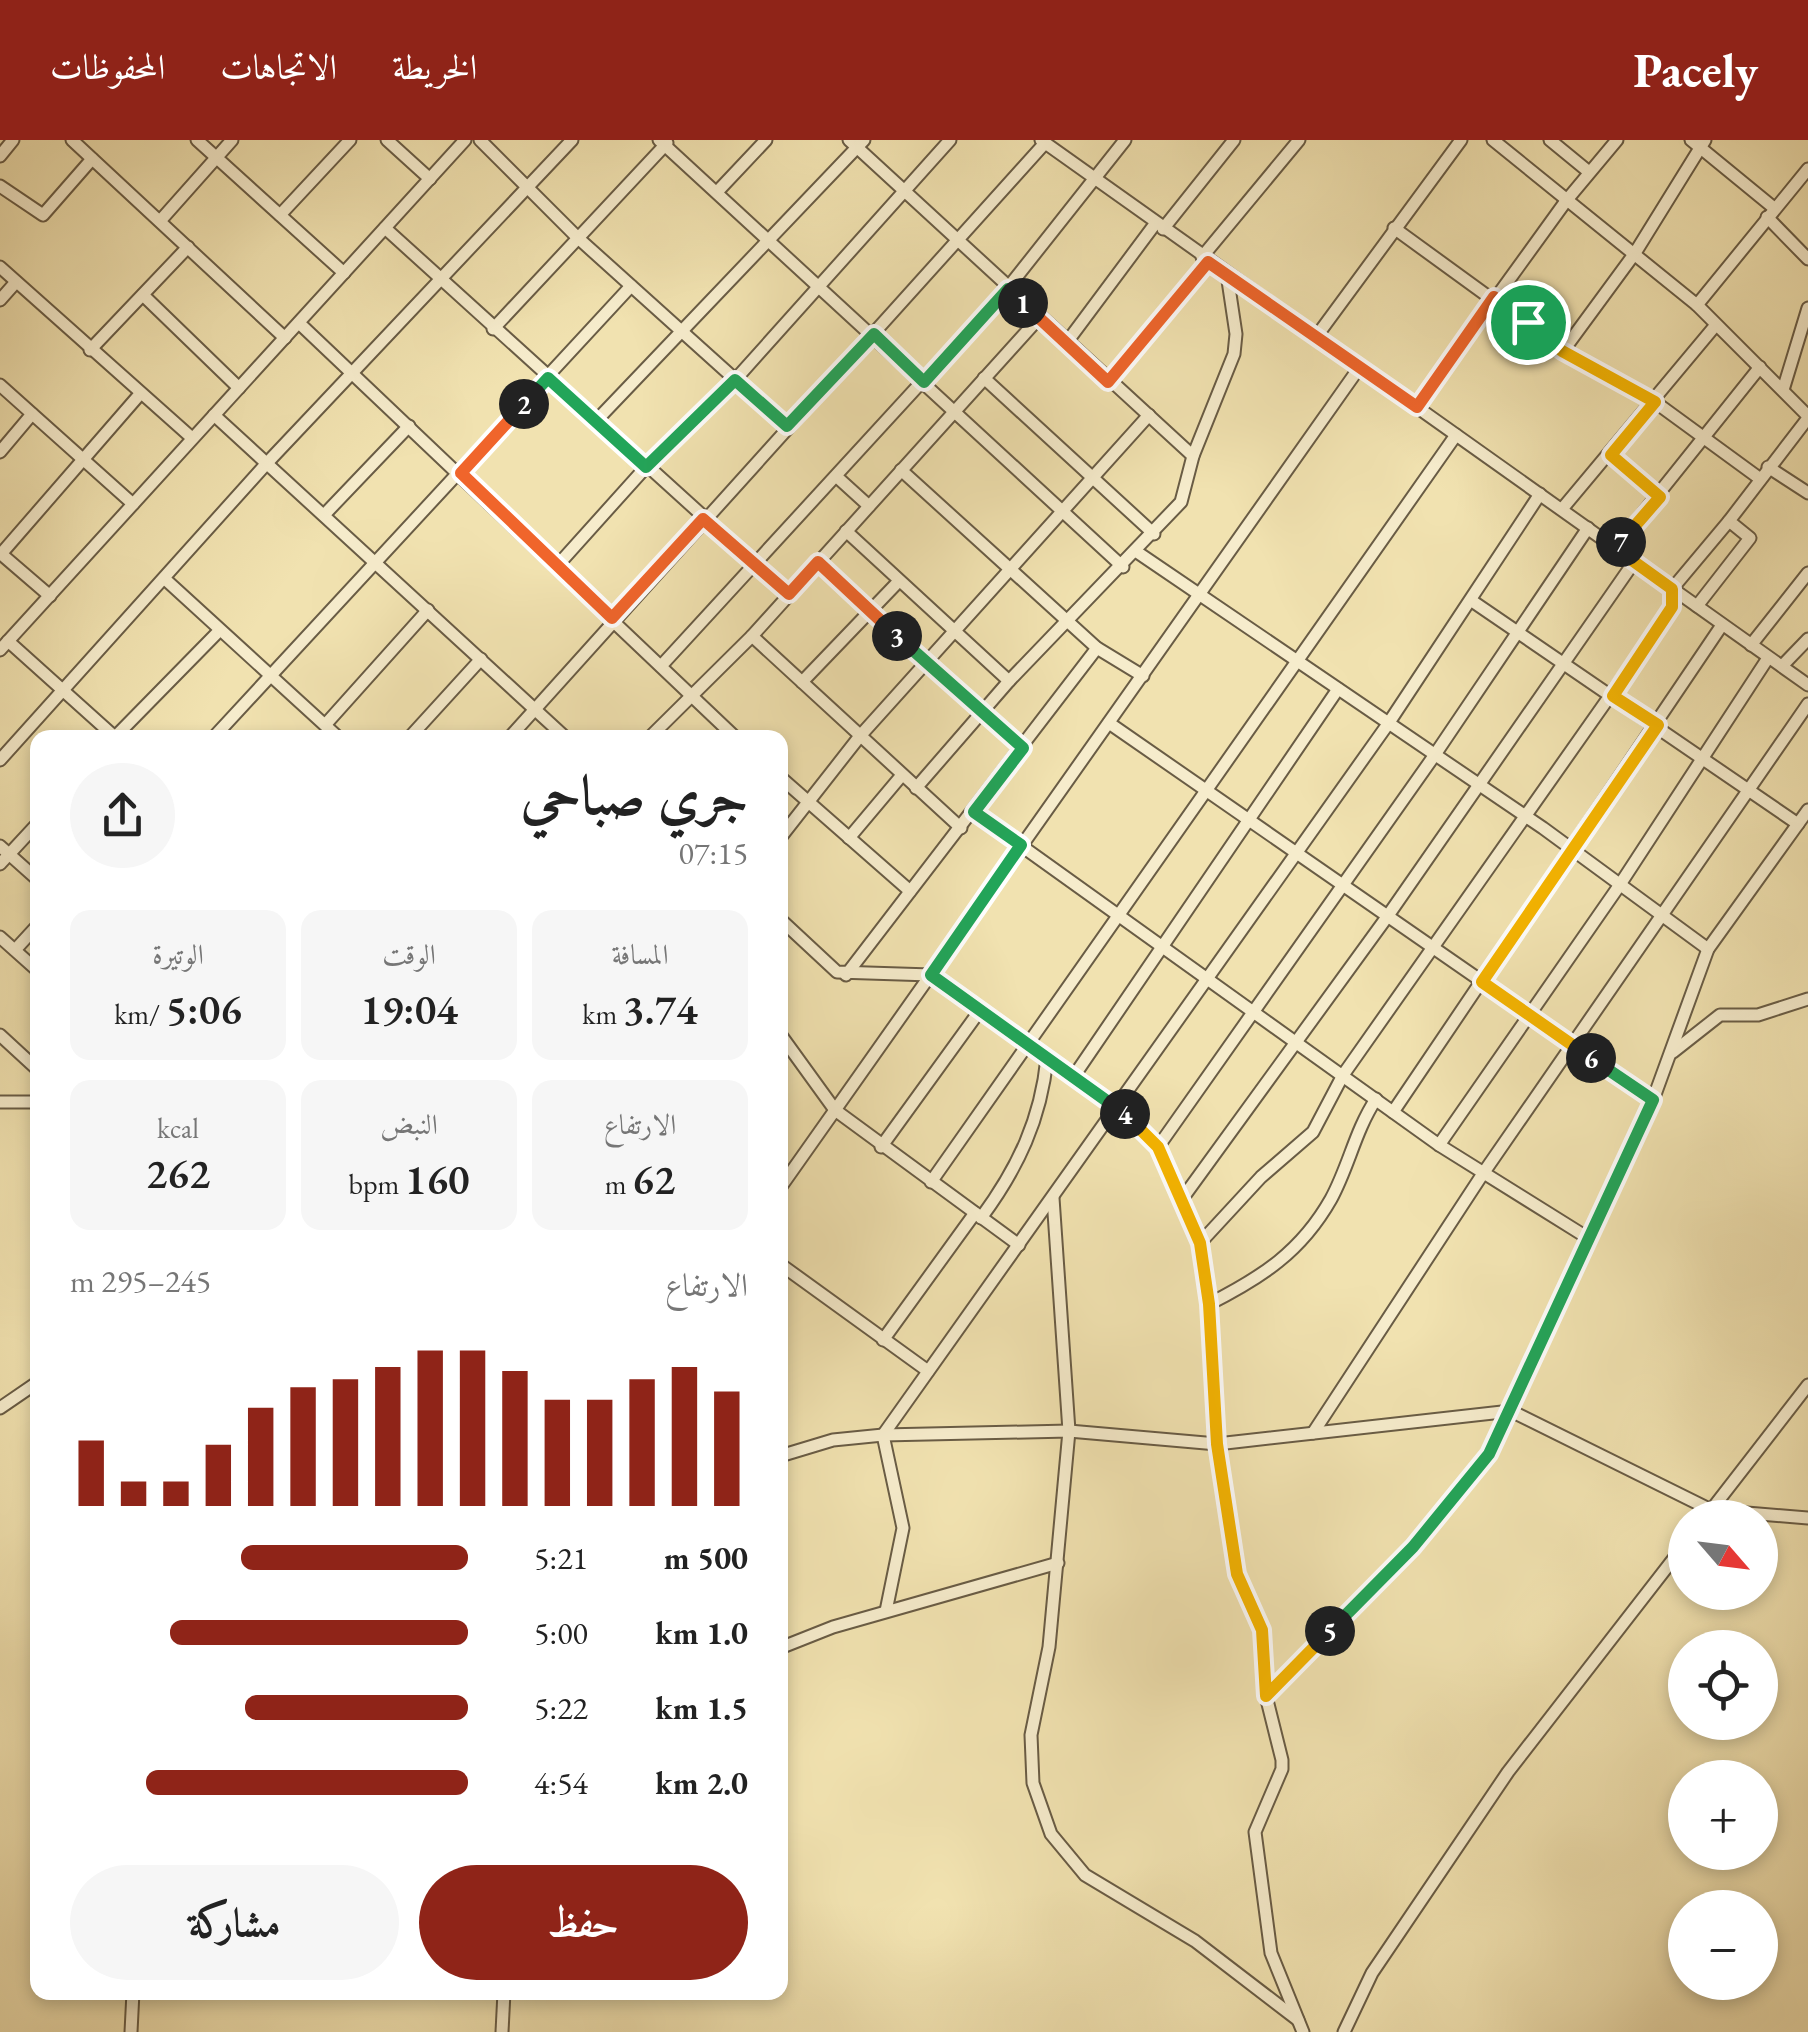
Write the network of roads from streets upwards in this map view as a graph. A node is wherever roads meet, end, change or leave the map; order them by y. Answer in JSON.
{"nodes":[{"id":1,"x":13,"y":140,"type":"edge"},
{"id":2,"x":72,"y":140,"type":"edge"},
{"id":3,"x":197,"y":140,"type":"edge"},
{"id":4,"x":232,"y":140,"type":"edge"},
{"id":5,"x":350,"y":140,"type":"edge"},
{"id":6,"x":387,"y":140,"type":"edge"},
{"id":7,"x":464,"y":140,"type":"edge"},
{"id":8,"x":480,"y":140,"type":"edge"},
{"id":9,"x":572,"y":140,"type":"edge"},
{"id":10,"x":766,"y":140,"type":"edge"},
{"id":11,"x":950,"y":140,"type":"edge"},
{"id":12,"x":1125,"y":140,"type":"edge"},
{"id":13,"x":1234,"y":140,"type":"edge"},
{"id":14,"x":1299,"y":140,"type":"edge"},
{"id":15,"x":1461,"y":140,"type":"edge"},
{"id":16,"x":1493,"y":140,"type":"edge"},
{"id":17,"x":1550,"y":140,"type":"edge"},
{"id":18,"x":1616,"y":140,"type":"edge"},
{"id":19,"x":664,"y":142,"type":"edge"},
{"id":20,"x":1043,"y":142,"type":"edge"},
{"id":21,"x":857,"y":143,"type":"edge"},
{"id":22,"x":1699,"y":143,"type":"edge"},
{"id":23,"x":0,"y":156,"type":"edge"},
{"id":24,"x":217,"y":157,"type":"junction"},
{"id":25,"x":92,"y":158,"type":"junction"},
{"id":26,"x":1808,"y":169,"type":"edge"},
{"id":27,"x":1589,"y":172,"type":"junction"},
{"id":28,"x":430,"y":179,"type":"junction"},
{"id":29,"x":1092,"y":180,"type":"junction"},
{"id":30,"x":1796,"y":184,"type":"junction"},
{"id":31,"x":0,"y":186,"type":"edge"},
{"id":32,"x":525,"y":188,"type":"junction"},
{"id":33,"x":906,"y":190,"type":"junction"},
{"id":34,"x":717,"y":192,"type":"junction"},
{"id":35,"x":1808,"y":195,"type":"edge"},
{"id":36,"x":1566,"y":201,"type":"junction"},
{"id":37,"x":1770,"y":212,"type":"junction"},
{"id":38,"x":280,"y":215,"type":"junction"},
{"id":39,"x":160,"y":221,"type":"junction"},
{"id":40,"x":1159,"y":227,"type":"junction"},
{"id":41,"x":385,"y":228,"type":"junction"},
{"id":42,"x":1394,"y":228,"type":"junction"},
{"id":43,"x":578,"y":238,"type":"junction"},
{"id":44,"x":770,"y":240,"type":"junction"},
{"id":45,"x":957,"y":240,"type":"junction"},
{"id":46,"x":188,"y":247,"type":"junction"},
{"id":47,"x":1635,"y":253,"type":"junction"},
{"id":48,"x":1808,"y":258,"type":"edge"},
{"id":49,"x":1206,"y":260,"type":"junction"},
{"id":50,"x":0,"y":267,"type":"edge"},
{"id":51,"x":344,"y":273,"type":"junction"},
{"id":52,"x":1226,"y":274,"type":"junction"},
{"id":53,"x":438,"y":281,"type":"junction"},
{"id":54,"x":16,"y":282,"type":"junction"},
{"id":55,"x":631,"y":286,"type":"junction"},
{"id":56,"x":822,"y":286,"type":"junction"},
{"id":57,"x":1008,"y":289,"type":"junction"},
{"id":58,"x":143,"y":295,"type":"junction"},
{"id":59,"x":1494,"y":297,"type":"junction"},
{"id":60,"x":0,"y":300,"type":"edge"},
{"id":61,"x":1697,"y":304,"type":"junction"},
{"id":62,"x":1808,"y":308,"type":"edge"},
{"id":63,"x":1040,"y":318,"type":"junction"},
{"id":64,"x":300,"y":322,"type":"junction"},
{"id":65,"x":1715,"y":326,"type":"junction"},
{"id":66,"x":493,"y":329,"type":"junction"},
{"id":67,"x":682,"y":332,"type":"junction"},
{"id":68,"x":874,"y":334,"type":"junction"},
{"id":69,"x":1316,"y":337,"type":"junction"},
{"id":70,"x":285,"y":338,"type":"junction"},
{"id":71,"x":1067,"y":342,"type":"junction"},
{"id":72,"x":90,"y":350,"type":"junction"},
{"id":73,"x":1562,"y":351,"type":"junction"},
{"id":74,"x":1760,"y":367,"type":"junction"},
{"id":75,"x":1359,"y":368,"type":"junction"},
{"id":76,"x":352,"y":375,"type":"junction"},
{"id":77,"x":548,"y":378,"type":"junction"},
{"id":78,"x":984,"y":378,"type":"junction"},
{"id":79,"x":735,"y":380,"type":"junction"},
{"id":80,"x":924,"y":382,"type":"junction"},
{"id":81,"x":1108,"y":382,"type":"junction"},
{"id":82,"x":0,"y":385,"type":"edge"},
{"id":83,"x":239,"y":388,"type":"junction"},
{"id":84,"x":1783,"y":390,"type":"junction"},
{"id":85,"x":140,"y":394,"type":"junction"},
{"id":86,"x":1655,"y":402,"type":"junction"},
{"id":87,"x":1417,"y":407,"type":"junction"},
{"id":88,"x":953,"y":411,"type":"junction"},
{"id":89,"x":32,"y":414,"type":"junction"},
{"id":90,"x":214,"y":415,"type":"junction"},
{"id":91,"x":1149,"y":415,"type":"junction"},
{"id":92,"x":1808,"y":417,"type":"edge"},
{"id":93,"x":595,"y":422,"type":"junction"},
{"id":94,"x":409,"y":426,"type":"junction"},
{"id":95,"x":787,"y":426,"type":"junction"},
{"id":96,"x":1456,"y":435,"type":"junction"},
{"id":97,"x":192,"y":438,"type":"junction"},
{"id":98,"x":1706,"y":438,"type":"junction"},
{"id":99,"x":0,"y":452,"type":"edge"},
{"id":100,"x":1611,"y":455,"type":"junction"},
{"id":101,"x":1193,"y":456,"type":"junction"},
{"id":102,"x":83,"y":459,"type":"junction"},
{"id":103,"x":267,"y":463,"type":"junction"},
{"id":104,"x":646,"y":467,"type":"junction"},
{"id":105,"x":1768,"y":467,"type":"junction"},
{"id":106,"x":901,"y":470,"type":"junction"},
{"id":107,"x":461,"y":473,"type":"junction"},
{"id":108,"x":837,"y":477,"type":"junction"},
{"id":109,"x":1094,"y":478,"type":"junction"},
{"id":110,"x":1759,"y":478,"type":"junction"},
{"id":111,"x":1540,"y":494,"type":"junction"},
{"id":112,"x":1808,"y":494,"type":"edge"},
{"id":113,"x":1660,"y":497,"type":"junction"},
{"id":114,"x":133,"y":504,"type":"junction"},
{"id":115,"x":869,"y":506,"type":"junction"},
{"id":116,"x":1562,"y":509,"type":"junction"},
{"id":117,"x":1064,"y":513,"type":"junction"},
{"id":118,"x":324,"y":515,"type":"junction"},
{"id":119,"x":703,"y":519,"type":"junction"},
{"id":120,"x":1729,"y":521,"type":"junction"},
{"id":121,"x":1588,"y":528,"type":"junction"},
{"id":122,"x":846,"y":532,"type":"junction"},
{"id":123,"x":1154,"y":534,"type":"junction"},
{"id":124,"x":1615,"y":548,"type":"junction"},
{"id":125,"x":1137,"y":552,"type":"junction"},
{"id":126,"x":1,"y":553,"type":"edge"},
{"id":127,"x":374,"y":560,"type":"junction"},
{"id":128,"x":818,"y":562,"type":"junction"},
{"id":129,"x":1634,"y":562,"type":"junction"},
{"id":130,"x":756,"y":564,"type":"junction"},
{"id":131,"x":557,"y":566,"type":"junction"},
{"id":132,"x":1123,"y":567,"type":"junction"},
{"id":133,"x":1012,"y":571,"type":"junction"},
{"id":134,"x":1808,"y":573,"type":"edge"},
{"id":135,"x":166,"y":580,"type":"junction"},
{"id":136,"x":899,"y":581,"type":"junction"},
{"id":137,"x":1672,"y":589,"type":"junction"},
{"id":138,"x":1201,"y":593,"type":"junction"},
{"id":139,"x":789,"y":594,"type":"junction"},
{"id":140,"x":50,"y":596,"type":"junction"},
{"id":141,"x":1472,"y":600,"type":"junction"},
{"id":142,"x":1697,"y":606,"type":"junction"},
{"id":143,"x":428,"y":610,"type":"junction"},
{"id":144,"x":870,"y":612,"type":"junction"},
{"id":145,"x":612,"y":618,"type":"junction"},
{"id":146,"x":1068,"y":621,"type":"junction"},
{"id":147,"x":1722,"y":624,"type":"junction"},
{"id":148,"x":219,"y":631,"type":"junction"},
{"id":149,"x":955,"y":632,"type":"junction"},
{"id":150,"x":1520,"y":634,"type":"junction"},
{"id":151,"x":752,"y":636,"type":"junction"},
{"id":152,"x":1808,"y":639,"type":"edge"},
{"id":153,"x":4,"y":645,"type":"edge"},
{"id":154,"x":1751,"y":646,"type":"junction"},
{"id":155,"x":1097,"y":648,"type":"junction"},
{"id":156,"x":1768,"y":658,"type":"junction"},
{"id":157,"x":481,"y":659,"type":"junction"},
{"id":158,"x":1297,"y":661,"type":"junction"},
{"id":159,"x":1565,"y":663,"type":"junction"},
{"id":160,"x":926,"y":664,"type":"junction"},
{"id":161,"x":660,"y":666,"type":"junction"},
{"id":162,"x":1782,"y":666,"type":"junction"},
{"id":163,"x":1143,"y":676,"type":"junction"},
{"id":164,"x":272,"y":677,"type":"junction"},
{"id":165,"x":802,"y":682,"type":"junction"},
{"id":166,"x":1009,"y":682,"type":"junction"},
{"id":167,"x":1808,"y":684,"type":"edge"},
{"id":168,"x":1338,"y":689,"type":"junction"},
{"id":169,"x":64,"y":690,"type":"junction"},
{"id":170,"x":1613,"y":696,"type":"junction"},
{"id":171,"x":692,"y":698,"type":"junction"},
{"id":172,"x":1808,"y":704,"type":"edge"},
{"id":173,"x":534,"y":707,"type":"junction"},
{"id":174,"x":981,"y":712,"type":"junction"},
{"id":175,"x":1109,"y":723,"type":"junction"},
{"id":176,"x":1388,"y":724,"type":"junction"},
{"id":177,"x":325,"y":725,"type":"junction"},
{"id":178,"x":1658,"y":725,"type":"junction"},
{"id":179,"x":107,"y":730,"type":"edge"},
{"id":180,"x":122,"y":730,"type":"edge"},
{"id":181,"x":221,"y":730,"type":"edge"},
{"id":182,"x":330,"y":730,"type":"edge"},
{"id":183,"x":416,"y":730,"type":"edge"},
{"id":184,"x":516,"y":730,"type":"edge"},
{"id":185,"x":558,"y":730,"type":"edge"},
{"id":186,"x":657,"y":730,"type":"edge"},
{"id":187,"x":727,"y":730,"type":"edge"},
{"id":188,"x":860,"y":736,"type":"junction"},
{"id":189,"x":1023,"y":748,"type":"junction"},
{"id":190,"x":1434,"y":756,"type":"junction"},
{"id":191,"x":1705,"y":758,"type":"junction"},
{"id":192,"x":0,"y":760,"type":"edge"},
{"id":193,"x":902,"y":775,"type":"junction"},
{"id":194,"x":788,"y":783,"type":"edge"},
{"id":195,"x":1477,"y":786,"type":"junction"},
{"id":196,"x":916,"y":788,"type":"junction"},
{"id":197,"x":1204,"y":789,"type":"junction"},
{"id":198,"x":1752,"y":791,"type":"junction"},
{"id":199,"x":808,"y":802,"type":"junction"},
{"id":200,"x":1808,"y":810,"type":"edge"},
{"id":201,"x":974,"y":812,"type":"junction"},
{"id":202,"x":1247,"y":817,"type":"junction"},
{"id":203,"x":1524,"y":818,"type":"junction"},
{"id":204,"x":1798,"y":824,"type":"junction"},
{"id":205,"x":788,"y":828,"type":"edge"},
{"id":206,"x":961,"y":828,"type":"junction"},
{"id":207,"x":30,"y":830,"type":"edge"},
{"id":208,"x":849,"y":838,"type":"junction"},
{"id":209,"x":1021,"y":845,"type":"junction"},
{"id":210,"x":1570,"y":850,"type":"junction"},
{"id":211,"x":1297,"y":851,"type":"junction"},
{"id":212,"x":3,"y":855,"type":"edge"},
{"id":213,"x":30,"y":874,"type":"edge"},
{"id":214,"x":1341,"y":884,"type":"junction"},
{"id":215,"x":1620,"y":886,"type":"junction"},
{"id":216,"x":910,"y":891,"type":"junction"},
{"id":217,"x":1119,"y":914,"type":"junction"},
{"id":218,"x":1388,"y":917,"type":"junction"},
{"id":219,"x":1664,"y":918,"type":"junction"},
{"id":220,"x":788,"y":927,"type":"edge"},
{"id":221,"x":30,"y":934,"type":"edge"},
{"id":222,"x":0,"y":937,"type":"edge"},
{"id":223,"x":1164,"y":946,"type":"junction"},
{"id":224,"x":1434,"y":949,"type":"junction"},
{"id":225,"x":1708,"y":949,"type":"junction"},
{"id":226,"x":15,"y":950,"type":"junction"},
{"id":227,"x":30,"y":963,"type":"edge"},
{"id":228,"x":931,"y":975,"type":"junction"},
{"id":229,"x":846,"y":976,"type":"junction"},
{"id":230,"x":1210,"y":977,"type":"junction"},
{"id":231,"x":1482,"y":982,"type":"junction"},
{"id":232,"x":1808,"y":999,"type":"edge"},
{"id":233,"x":982,"y":1010,"type":"junction"},
{"id":234,"x":1256,"y":1011,"type":"junction"},
{"id":235,"x":1528,"y":1014,"type":"junction"},
{"id":236,"x":0,"y":1035,"type":"edge"},
{"id":237,"x":1299,"y":1042,"type":"junction"},
{"id":238,"x":1028,"y":1044,"type":"junction"},
{"id":239,"x":788,"y":1045,"type":"edge"},
{"id":240,"x":1574,"y":1046,"type":"junction"},
{"id":241,"x":1669,"y":1055,"type":"junction"},
{"id":242,"x":1047,"y":1058,"type":"junction"},
{"id":243,"x":30,"y":1063,"type":"edge"},
{"id":244,"x":1343,"y":1075,"type":"junction"},
{"id":245,"x":1074,"y":1076,"type":"junction"},
{"id":246,"x":1376,"y":1099,"type":"junction"},
{"id":247,"x":1653,"y":1100,"type":"junction"},
{"id":248,"x":0,"y":1102,"type":"edge"},
{"id":249,"x":30,"y":1102,"type":"edge"},
{"id":250,"x":1118,"y":1108,"type":"junction"},
{"id":251,"x":835,"y":1110,"type":"junction"},
{"id":252,"x":1394,"y":1112,"type":"junction"},
{"id":253,"x":1439,"y":1145,"type":"junction"},
{"id":254,"x":881,"y":1147,"type":"junction"},
{"id":255,"x":1158,"y":1147,"type":"junction"},
{"id":256,"x":1482,"y":1175,"type":"junction"},
{"id":257,"x":788,"y":1177,"type":"edge"},
{"id":258,"x":931,"y":1182,"type":"junction"},
{"id":259,"x":1053,"y":1198,"type":"junction"},
{"id":260,"x":1182,"y":1199,"type":"junction"},
{"id":261,"x":978,"y":1216,"type":"junction"},
{"id":262,"x":1588,"y":1238,"type":"junction"},
{"id":263,"x":1200,"y":1243,"type":"junction"},
{"id":264,"x":1020,"y":1245,"type":"junction"},
{"id":265,"x":788,"y":1270,"type":"edge"},
{"id":266,"x":1209,"y":1304,"type":"junction"},
{"id":267,"x":883,"y":1340,"type":"junction"},
{"id":268,"x":928,"y":1371,"type":"junction"},
{"id":269,"x":1808,"y":1386,"type":"edge"},
{"id":270,"x":30,"y":1387,"type":"edge"},
{"id":271,"x":0,"y":1408,"type":"edge"},
{"id":272,"x":1510,"y":1411,"type":"junction"},
{"id":273,"x":1069,"y":1431,"type":"junction"},
{"id":274,"x":1313,"y":1433,"type":"junction"},
{"id":275,"x":883,"y":1435,"type":"junction"},
{"id":276,"x":1217,"y":1444,"type":"junction"},
{"id":277,"x":788,"y":1454,"type":"edge"},
{"id":278,"x":1681,"y":1500,"type":"edge"},
{"id":279,"x":1719,"y":1500,"type":"edge"},
{"id":280,"x":1778,"y":1517,"type":"edge"},
{"id":281,"x":1808,"y":1518,"type":"edge"},
{"id":282,"x":1058,"y":1563,"type":"junction"},
{"id":283,"x":1668,"y":1566,"type":"edge"},
{"id":284,"x":886,"y":1611,"type":"junction"},
{"id":285,"x":788,"y":1645,"type":"edge"},
{"id":286,"x":1266,"y":1696,"type":"junction"},
{"id":287,"x":132,"y":2000,"type":"edge"},
{"id":288,"x":504,"y":2000,"type":"edge"},
{"id":289,"x":1302,"y":2028,"type":"edge"},
{"id":290,"x":130,"y":2032,"type":"edge"},
{"id":291,"x":502,"y":2032,"type":"edge"},
{"id":292,"x":1344,"y":2032,"type":"edge"}],
"edges":[{"from":1,"to":23,"type":"street"},
{"from":2,"to":25,"type":"street"},
{"from":3,"to":24,"type":"street"},
{"from":4,"to":24,"type":"street"},
{"from":5,"to":38,"type":"street"},
{"from":6,"to":28,"type":"street"},
{"from":7,"to":28,"type":"street"},
{"from":8,"to":32,"type":"street"},
{"from":9,"to":32,"type":"street"},
{"from":10,"to":34,"type":"street"},
{"from":11,"to":33,"type":"street"},
{"from":12,"to":29,"type":"street"},
{"from":13,"to":40,"type":"street"},
{"from":14,"to":49,"type":"street"},
{"from":15,"to":42,"type":"street"},
{"from":16,"to":36,"type":"street"},
{"from":17,"to":27,"type":"street"},
{"from":18,"to":27,"type":"street"},
{"from":19,"to":34,"type":"street"},
{"from":19,"to":43,"type":"street"},
{"from":20,"to":29,"type":"street"},
{"from":20,"to":45,"type":"street"},
{"from":21,"to":33,"type":"street"},
{"from":21,"to":44,"type":"street"},
{"from":22,"to":37,"type":"street"},
{"from":22,"to":47,"type":"street"},
{"from":24,"to":38,"type":"street"},
{"from":24,"to":39,"type":"street"},
{"from":25,"to":31,"type":"street"},
{"from":25,"to":39,"type":"street"},
{"from":26,"to":30,"type":"street"},
{"from":27,"to":36,"type":"street"},
{"from":28,"to":41,"type":"street"},
{"from":29,"to":40,"type":"street"},
{"from":29,"to":57,"type":"street"},
{"from":30,"to":35,"type":"street"},
{"from":30,"to":37,"type":"street"},
{"from":32,"to":43,"type":"street"},
{"from":32,"to":53,"type":"street"},
{"from":33,"to":45,"type":"street"},
{"from":33,"to":56,"type":"street"},
{"from":34,"to":44,"type":"street"},
{"from":36,"to":47,"type":"street"},
{"from":36,"to":59,"type":"street"},
{"from":37,"to":48,"type":"street"},
{"from":37,"to":61,"type":"street"},
{"from":38,"to":51,"type":"street"},
{"from":39,"to":46,"type":"street"},
{"from":40,"to":49,"type":"street"},
{"from":40,"to":71,"type":"street"},
{"from":41,"to":51,"type":"street"},
{"from":41,"to":53,"type":"street"},
{"from":42,"to":59,"type":"street"},
{"from":42,"to":69,"type":"street"},
{"from":43,"to":55,"type":"street"},
{"from":43,"to":66,"type":"street"},
{"from":44,"to":56,"type":"street"},
{"from":44,"to":67,"type":"street"},
{"from":45,"to":57,"type":"street"},
{"from":45,"to":68,"type":"street"},
{"from":46,"to":58,"type":"street"},
{"from":46,"to":70,"type":"street"},
{"from":47,"to":61,"type":"street"},
{"from":47,"to":73,"type":"street"},
{"from":49,"to":52,"type":"street"},
{"from":49,"to":81,"type":"street"},
{"from":50,"to":54,"type":"street"},
{"from":51,"to":64,"type":"street"},
{"from":52,"to":69,"type":"street"},
{"from":52,"to":101,"type":"street"},
{"from":53,"to":66,"type":"street"},
{"from":53,"to":76,"type":"street"},
{"from":54,"to":60,"type":"street"},
{"from":54,"to":72,"type":"street"},
{"from":55,"to":67,"type":"street"},
{"from":55,"to":77,"type":"street"},
{"from":56,"to":68,"type":"street"},
{"from":56,"to":79,"type":"street"},
{"from":57,"to":63,"type":"street"},
{"from":57,"to":80,"type":"street"},
{"from":58,"to":72,"type":"street"},
{"from":58,"to":83,"type":"street"},
{"from":59,"to":73,"type":"street"},
{"from":59,"to":87,"type":"street"},
{"from":61,"to":65,"type":"street"},
{"from":62,"to":84,"type":"street"},
{"from":63,"to":71,"type":"street"},
{"from":63,"to":78,"type":"street"},
{"from":64,"to":70,"type":"street"},
{"from":64,"to":76,"type":"street"},
{"from":65,"to":74,"type":"street"},
{"from":65,"to":86,"type":"street"},
{"from":66,"to":77,"type":"street"},
{"from":67,"to":79,"type":"street"},
{"from":67,"to":93,"type":"street"},
{"from":68,"to":80,"type":"street"},
{"from":68,"to":95,"type":"street"},
{"from":69,"to":75,"type":"street"},
{"from":70,"to":83,"type":"street"},
{"from":71,"to":81,"type":"street"},
{"from":72,"to":85,"type":"street"},
{"from":73,"to":86,"type":"street"},
{"from":74,"to":84,"type":"street"},
{"from":74,"to":98,"type":"street"},
{"from":75,"to":87,"type":"street"},
{"from":75,"to":138,"type":"street"},
{"from":76,"to":94,"type":"street"},
{"from":76,"to":103,"type":"street"},
{"from":77,"to":93,"type":"street"},
{"from":77,"to":107,"type":"street"},
{"from":78,"to":88,"type":"street"},
{"from":78,"to":109,"type":"street"},
{"from":79,"to":95,"type":"street"},
{"from":79,"to":104,"type":"street"},
{"from":80,"to":88,"type":"street"},
{"from":80,"to":108,"type":"street"},
{"from":81,"to":91,"type":"street"},
{"from":82,"to":89,"type":"street"},
{"from":83,"to":90,"type":"street"},
{"from":84,"to":92,"type":"street"},
{"from":85,"to":97,"type":"street"},
{"from":85,"to":102,"type":"street"},
{"from":86,"to":98,"type":"street"},
{"from":86,"to":100,"type":"street"},
{"from":87,"to":96,"type":"street"},
{"from":88,"to":106,"type":"street"},
{"from":88,"to":117,"type":"street"},
{"from":89,"to":99,"type":"street"},
{"from":89,"to":102,"type":"street"},
{"from":90,"to":97,"type":"street"},
{"from":90,"to":103,"type":"street"},
{"from":91,"to":101,"type":"street"},
{"from":91,"to":109,"type":"street"},
{"from":92,"to":105,"type":"street"},
{"from":93,"to":104,"type":"street"},
{"from":94,"to":107,"type":"street"},
{"from":94,"to":118,"type":"street"},
{"from":95,"to":119,"type":"street"},
{"from":96,"to":111,"type":"street"},
{"from":96,"to":158,"type":"street"},
{"from":97,"to":114,"type":"street"},
{"from":98,"to":110,"type":"street"},
{"from":98,"to":113,"type":"street"},
{"from":100,"to":113,"type":"street"},
{"from":100,"to":116,"type":"street"},
{"from":101,"to":123,"type":"street"},
{"from":102,"to":114,"type":"street"},
{"from":102,"to":126,"type":"street"},
{"from":103,"to":118,"type":"street"},
{"from":103,"to":135,"type":"street"},
{"from":104,"to":119,"type":"street"},
{"from":104,"to":131,"type":"street"},
{"from":105,"to":110,"type":"street"},
{"from":105,"to":112,"type":"street"},
{"from":106,"to":115,"type":"street"},
{"from":106,"to":133,"type":"street"},
{"from":107,"to":127,"type":"street"},
{"from":107,"to":131,"type":"street"},
{"from":108,"to":115,"type":"street"},
{"from":108,"to":130,"type":"street"},
{"from":109,"to":117,"type":"street"},
{"from":109,"to":123,"type":"street"},
{"from":110,"to":120,"type":"street"},
{"from":111,"to":116,"type":"street"},
{"from":111,"to":141,"type":"street"},
{"from":113,"to":124,"type":"street"},
{"from":114,"to":140,"type":"street"},
{"from":115,"to":122,"type":"street"},
{"from":116,"to":121,"type":"street"},
{"from":117,"to":132,"type":"street"},
{"from":117,"to":133,"type":"street"},
{"from":118,"to":127,"type":"street"},
{"from":119,"to":130,"type":"street"},
{"from":119,"to":145,"type":"street"},
{"from":120,"to":137,"type":"street"},
{"from":120,"to":142,"type":"street"},
{"from":121,"to":124,"type":"street"},
{"from":121,"to":150,"type":"street"},
{"from":122,"to":128,"type":"street"},
{"from":122,"to":136,"type":"street"},
{"from":123,"to":125,"type":"street"},
{"from":124,"to":129,"type":"street"},
{"from":125,"to":132,"type":"street"},
{"from":125,"to":138,"type":"street"},
{"from":126,"to":140,"type":"street"},
{"from":127,"to":143,"type":"street"},
{"from":127,"to":164,"type":"street"},
{"from":128,"to":139,"type":"street"},
{"from":128,"to":144,"type":"street"},
{"from":129,"to":137,"type":"street"},
{"from":129,"to":159,"type":"street"},
{"from":130,"to":139,"type":"street"},
{"from":130,"to":161,"type":"street"},
{"from":131,"to":145,"type":"street"},
{"from":132,"to":146,"type":"street"},
{"from":133,"to":146,"type":"street"},
{"from":133,"to":149,"type":"street"},
{"from":134,"to":154,"type":"street"},
{"from":135,"to":148,"type":"street"},
{"from":135,"to":169,"type":"street"},
{"from":136,"to":144,"type":"street"},
{"from":136,"to":149,"type":"street"},
{"from":137,"to":142,"type":"street"},
{"from":137,"to":170,"type":"street"},
{"from":138,"to":158,"type":"street"},
{"from":138,"to":163,"type":"street"},
{"from":139,"to":151,"type":"street"},
{"from":140,"to":153,"type":"street"},
{"from":141,"to":150,"type":"street"},
{"from":141,"to":176,"type":"street"},
{"from":142,"to":147,"type":"street"},
{"from":143,"to":157,"type":"street"},
{"from":143,"to":177,"type":"street"},
{"from":144,"to":160,"type":"street"},
{"from":144,"to":165,"type":"street"},
{"from":145,"to":161,"type":"street"},
{"from":145,"to":173,"type":"street"},
{"from":146,"to":155,"type":"street"},
{"from":146,"to":166,"type":"street"},
{"from":147,"to":154,"type":"street"},
{"from":147,"to":178,"type":"street"},
{"from":148,"to":164,"type":"street"},
{"from":148,"to":180,"type":"street"},
{"from":149,"to":160,"type":"street"},
{"from":149,"to":166,"type":"street"},
{"from":150,"to":159,"type":"street"},
{"from":150,"to":190,"type":"street"},
{"from":151,"to":165,"type":"street"},
{"from":151,"to":171,"type":"street"},
{"from":152,"to":162,"type":"street"},
{"from":153,"to":169,"type":"street"},
{"from":154,"to":156,"type":"street"},
{"from":155,"to":163,"type":"street"},
{"from":155,"to":189,"type":"street"},
{"from":156,"to":162,"type":"street"},
{"from":156,"to":191,"type":"street"},
{"from":157,"to":173,"type":"street"},
{"from":157,"to":183,"type":"street"},
{"from":158,"to":168,"type":"street"},
{"from":158,"to":197,"type":"street"},
{"from":159,"to":170,"type":"street"},
{"from":159,"to":195,"type":"street"},
{"from":160,"to":174,"type":"street"},
{"from":160,"to":188,"type":"street"},
{"from":161,"to":171,"type":"street"},
{"from":162,"to":167,"type":"street"},
{"from":163,"to":175,"type":"street"},
{"from":164,"to":177,"type":"street"},
{"from":164,"to":181,"type":"street"},
{"from":165,"to":188,"type":"street"},
{"from":166,"to":174,"type":"street"},
{"from":168,"to":176,"type":"street"},
{"from":168,"to":202,"type":"street"},
{"from":169,"to":179,"type":"street"},
{"from":169,"to":192,"type":"street"},
{"from":170,"to":178,"type":"street"},
{"from":170,"to":203,"type":"street"},
{"from":171,"to":186,"type":"street"},
{"from":171,"to":187,"type":"street"},
{"from":172,"to":198,"type":"street"},
{"from":173,"to":184,"type":"street"},
{"from":173,"to":185,"type":"street"},
{"from":174,"to":189,"type":"street"},
{"from":174,"to":196,"type":"street"},
{"from":175,"to":197,"type":"street"},
{"from":175,"to":209,"type":"street"},
{"from":176,"to":190,"type":"street"},
{"from":176,"to":211,"type":"street"},
{"from":177,"to":182,"type":"street"},
{"from":178,"to":191,"type":"street"},
{"from":178,"to":210,"type":"street"},
{"from":188,"to":193,"type":"street"},
{"from":188,"to":199,"type":"street"},
{"from":189,"to":201,"type":"street"},
{"from":190,"to":195,"type":"street"},
{"from":190,"to":214,"type":"street"},
{"from":191,"to":198,"type":"street"},
{"from":191,"to":215,"type":"street"},
{"from":193,"to":196,"type":"street"},
{"from":193,"to":208,"type":"street"},
{"from":194,"to":199,"type":"street"},
{"from":195,"to":203,"type":"street"},
{"from":195,"to":218,"type":"street"},
{"from":196,"to":206,"type":"street"},
{"from":197,"to":202,"type":"street"},
{"from":197,"to":217,"type":"street"},
{"from":198,"to":204,"type":"street"},
{"from":198,"to":219,"type":"street"},
{"from":199,"to":205,"type":"street"},
{"from":199,"to":208,"type":"street"},
{"from":200,"to":204,"type":"street"},
{"from":201,"to":206,"type":"street"},
{"from":201,"to":209,"type":"street"},
{"from":202,"to":211,"type":"street"},
{"from":202,"to":223,"type":"street"},
{"from":203,"to":210,"type":"street"},
{"from":203,"to":224,"type":"street"},
{"from":204,"to":225,"type":"street"},
{"from":206,"to":216,"type":"street"},
{"from":207,"to":212,"type":"street"},
{"from":208,"to":216,"type":"street"},
{"from":209,"to":217,"type":"street"},
{"from":209,"to":228,"type":"street"},
{"from":210,"to":215,"type":"street"},
{"from":210,"to":231,"type":"street"},
{"from":211,"to":214,"type":"street"},
{"from":211,"to":230,"type":"street"},
{"from":212,"to":213,"type":"street"},
{"from":214,"to":218,"type":"street"},
{"from":214,"to":234,"type":"street"},
{"from":215,"to":219,"type":"street"},
{"from":215,"to":235,"type":"street"},
{"from":216,"to":229,"type":"street"},
{"from":217,"to":223,"type":"street"},
{"from":217,"to":238,"type":"street"},
{"from":218,"to":224,"type":"street"},
{"from":218,"to":237,"type":"street"},
{"from":219,"to":225,"type":"street"},
{"from":219,"to":240,"type":"street"},
{"from":220,"to":229,"type":"street"},
{"from":221,"to":226,"type":"street"},
{"from":222,"to":226,"type":"street"},
{"from":223,"to":230,"type":"street"},
{"from":223,"to":245,"type":"street"},
{"from":224,"to":231,"type":"street"},
{"from":224,"to":244,"type":"street"},
{"from":225,"to":241,"type":"street"},
{"from":226,"to":227,"type":"street"},
{"from":228,"to":229,"type":"street"},
{"from":228,"to":233,"type":"street"},
{"from":228,"to":251,"type":"street"},
{"from":230,"to":234,"type":"street"},
{"from":230,"to":250,"type":"street"},
{"from":231,"to":235,"type":"street"},
{"from":231,"to":252,"type":"street"},
{"from":232,"to":241,"type":"street"},
{"from":233,"to":238,"type":"street"},
{"from":233,"to":254,"type":"street"},
{"from":234,"to":237,"type":"street"},
{"from":234,"to":255,"type":"street"},
{"from":235,"to":240,"type":"street"},
{"from":235,"to":253,"type":"street"},
{"from":236,"to":243,"type":"street"},
{"from":237,"to":244,"type":"street"},
{"from":237,"to":260,"type":"street"},
{"from":238,"to":242,"type":"street"},
{"from":238,"to":258,"type":"street"},
{"from":239,"to":251,"type":"street"},
{"from":240,"to":247,"type":"street"},
{"from":240,"to":256,"type":"street"},
{"from":241,"to":247,"type":"street"},
{"from":242,"to":245,"type":"street"},
{"from":242,"to":261,"type":"street"},
{"from":244,"to":246,"type":"street"},
{"from":244,"to":263,"type":"street"},
{"from":245,"to":250,"type":"street"},
{"from":246,"to":252,"type":"street"},
{"from":246,"to":266,"type":"street"},
{"from":247,"to":262,"type":"street"},
{"from":248,"to":249,"type":"street"},
{"from":250,"to":255,"type":"street"},
{"from":250,"to":259,"type":"street"},
{"from":251,"to":254,"type":"street"},
{"from":251,"to":257,"type":"street"},
{"from":252,"to":253,"type":"street"},
{"from":253,"to":256,"type":"street"},
{"from":254,"to":258,"type":"street"},
{"from":255,"to":260,"type":"street"},
{"from":256,"to":262,"type":"street"},
{"from":256,"to":274,"type":"street"},
{"from":258,"to":261,"type":"street"},
{"from":259,"to":264,"type":"street"},
{"from":259,"to":273,"type":"street"},
{"from":260,"to":263,"type":"street"},
{"from":261,"to":264,"type":"street"},
{"from":261,"to":267,"type":"street"},
{"from":262,"to":272,"type":"street"},
{"from":263,"to":266,"type":"street"},
{"from":264,"to":268,"type":"street"},
{"from":265,"to":267,"type":"street"},
{"from":266,"to":276,"type":"street"},
{"from":267,"to":268,"type":"street"},
{"from":268,"to":275,"type":"street"},
{"from":269,"to":279,"type":"street"},
{"from":270,"to":271,"type":"street"},
{"from":272,"to":274,"type":"street"},
{"from":272,"to":278,"type":"street"},
{"from":272,"to":286,"type":"street"},
{"from":273,"to":275,"type":"street"},
{"from":273,"to":276,"type":"street"},
{"from":273,"to":282,"type":"street"},
{"from":274,"to":276,"type":"street"},
{"from":275,"to":277,"type":"street"},
{"from":275,"to":284,"type":"street"},
{"from":276,"to":286,"type":"street"},
{"from":280,"to":281,"type":"street"},
{"from":282,"to":284,"type":"street"},
{"from":282,"to":289,"type":"street"},
{"from":283,"to":292,"type":"street"},
{"from":284,"to":285,"type":"street"},
{"from":286,"to":289,"type":"street"},
{"from":287,"to":290,"type":"street"},
{"from":288,"to":291,"type":"street"}]}
